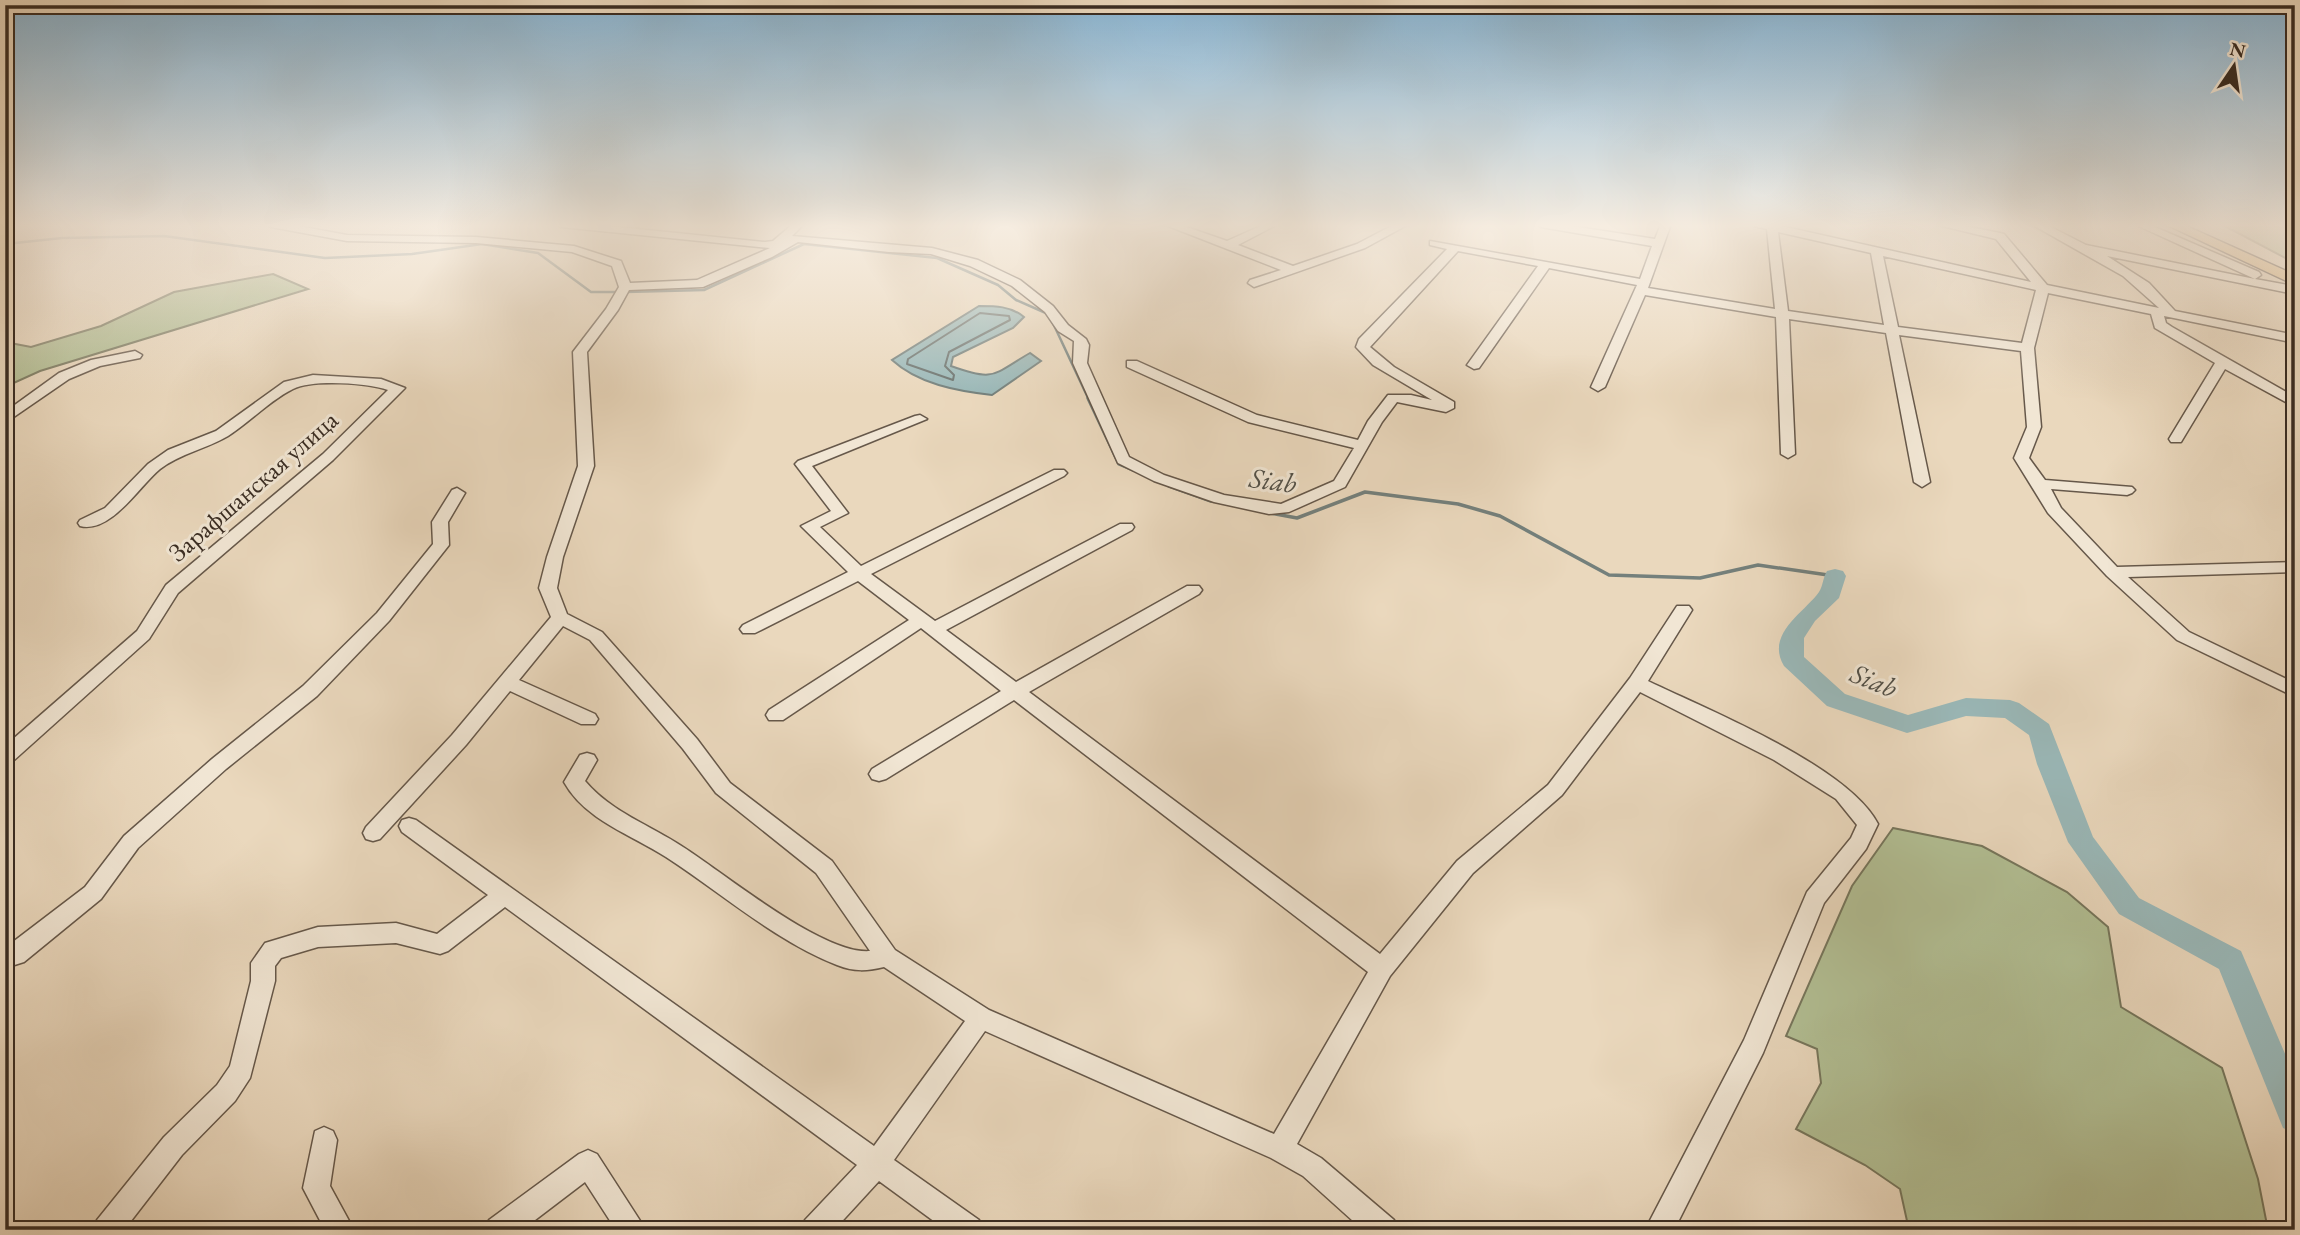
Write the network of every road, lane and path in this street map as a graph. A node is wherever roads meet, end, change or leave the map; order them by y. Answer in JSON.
{"nodes":[{"id":1,"x":623,"y":282,"type":"edge"},
{"id":2,"x":705,"y":282,"type":"edge"},
{"id":3,"x":1013,"y":282,"type":"edge"},
{"id":4,"x":1258,"y":282,"type":"edge"},
{"id":5,"x":1422,"y":282,"type":"edge"},
{"id":6,"x":1533,"y":282,"type":"edge"},
{"id":7,"x":1619,"y":282,"type":"edge"},
{"id":8,"x":1645,"y":282,"type":"edge"},
{"id":9,"x":1776,"y":282,"type":"edge"},
{"id":10,"x":1882,"y":282,"type":"edge"},
{"id":11,"x":2014,"y":282,"type":"edge"},
{"id":12,"x":2038,"y":282,"type":"edge"},
{"id":13,"x":2135,"y":282,"type":"edge"},
{"id":14,"x":2264,"y":282,"type":"edge"},
{"id":15,"x":1254,"y":283,"type":"dead end"},
{"id":16,"x":625,"y":287,"type":"junction"},
{"id":17,"x":1643,"y":287,"type":"junction"},
{"id":18,"x":2293,"y":287,"type":"edge"},
{"id":19,"x":2043,"y":288,"type":"junction"},
{"id":20,"x":2164,"y":313,"type":"junction"},
{"id":21,"x":1783,"y":314,"type":"junction"},
{"id":22,"x":1891,"y":330,"type":"junction"},
{"id":23,"x":2295,"y":339,"type":"edge"},
{"id":24,"x":2027,"y":348,"type":"junction"},
{"id":25,"x":135,"y":355,"type":"dead end"},
{"id":26,"x":2222,"y":362,"type":"junction"},
{"id":27,"x":1132,"y":364,"type":"dead end"},
{"id":28,"x":1474,"y":365,"type":"dead end"},
{"id":29,"x":1598,"y":387,"type":"dead end"},
{"id":30,"x":2295,"y":403,"type":"edge"},
{"id":31,"x":5,"y":419,"type":"edge"},
{"id":32,"x":920,"y":419,"type":"dead end"},
{"id":33,"x":2176,"y":439,"type":"dead end"},
{"id":34,"x":1363,"y":446,"type":"junction"},
{"id":35,"x":1788,"y":454,"type":"dead end"},
{"id":36,"x":1059,"y":473,"type":"dead end"},
{"id":37,"x":1922,"y":482,"type":"dead end"},
{"id":38,"x":2040,"y":484,"type":"junction"},
{"id":39,"x":2127,"y":490,"type":"dead end"},
{"id":40,"x":457,"y":493,"type":"dead end"},
{"id":41,"x":86,"y":523,"type":"dead end"},
{"id":42,"x":1126,"y":527,"type":"dead end"},
{"id":43,"x":2295,"y":567,"type":"edge"},
{"id":44,"x":859,"y":572,"type":"junction"},
{"id":45,"x":2113,"y":572,"type":"junction"},
{"id":46,"x":1193,"y":590,"type":"dead end"},
{"id":47,"x":1683,"y":610,"type":"dead end"},
{"id":48,"x":559,"y":618,"type":"junction"},
{"id":49,"x":927,"y":625,"type":"junction"},
{"id":50,"x":749,"y":629,"type":"dead end"},
{"id":51,"x":506,"y":681,"type":"junction"},
{"id":52,"x":1637,"y":682,"type":"junction"},
{"id":53,"x":1014,"y":691,"type":"junction"},
{"id":54,"x":2295,"y":691,"type":"edge"},
{"id":55,"x":776,"y":715,"type":"dead end"},
{"id":56,"x":588,"y":719,"type":"dead end"},
{"id":57,"x":5,"y":757,"type":"edge"},
{"id":58,"x":587,"y":760,"type":"dead end"},
{"id":59,"x":879,"y":774,"type":"dead end"},
{"id":60,"x":409,"y":826,"type":"dead end"},
{"id":61,"x":373,"y":833,"type":"dead end"},
{"id":62,"x":503,"y":896,"type":"junction"},
{"id":63,"x":887,"y":957,"type":"junction"},
{"id":64,"x":5,"y":958,"type":"edge"},
{"id":65,"x":1382,"y":969,"type":"junction"},
{"id":66,"x":981,"y":1018,"type":"junction"},
{"id":67,"x":324,"y":1140,"type":"dead end"},
{"id":68,"x":1280,"y":1149,"type":"junction"},
{"id":69,"x":877,"y":1163,"type":"junction"},
{"id":70,"x":107,"y":1230,"type":"edge"},
{"id":71,"x":340,"y":1230,"type":"edge"},
{"id":72,"x":499,"y":1230,"type":"edge"},
{"id":73,"x":632,"y":1230,"type":"edge"},
{"id":74,"x":815,"y":1230,"type":"edge"},
{"id":75,"x":969,"y":1230,"type":"edge"},
{"id":76,"x":1384,"y":1230,"type":"edge"},
{"id":77,"x":1659,"y":1230,"type":"edge"}],
"edges":[{"from":1,"to":16,"type":"street"},
{"from":2,"to":16,"type":"street"},
{"from":3,"to":34,"type":"street"},
{"from":4,"to":15,"type":"street"},
{"from":5,"to":34,"type":"street"},
{"from":6,"to":28,"type":"street"},
{"from":7,"to":17,"type":"street"},
{"from":8,"to":17,"type":"street"},
{"from":9,"to":21,"type":"street"},
{"from":10,"to":22,"type":"street"},
{"from":11,"to":19,"type":"street"},
{"from":12,"to":19,"type":"street"},
{"from":13,"to":20,"type":"street"},
{"from":14,"to":18,"type":"street"},
{"from":16,"to":48,"type":"street"},
{"from":17,"to":21,"type":"street"},
{"from":17,"to":29,"type":"street"},
{"from":19,"to":20,"type":"street"},
{"from":19,"to":24,"type":"street"},
{"from":20,"to":23,"type":"street"},
{"from":20,"to":26,"type":"street"},
{"from":21,"to":22,"type":"street"},
{"from":21,"to":35,"type":"street"},
{"from":22,"to":24,"type":"street"},
{"from":22,"to":37,"type":"street"},
{"from":24,"to":38,"type":"street"},
{"from":25,"to":31,"type":"street"},
{"from":26,"to":30,"type":"street"},
{"from":26,"to":33,"type":"street"},
{"from":27,"to":34,"type":"street"},
{"from":32,"to":44,"type":"street"},
{"from":36,"to":44,"type":"street"},
{"from":38,"to":39,"type":"street"},
{"from":38,"to":45,"type":"street"},
{"from":40,"to":64,"type":"street"},
{"from":41,"to":57,"type":"street","name":"Зарафшанская улица"},
{"from":42,"to":49,"type":"street"},
{"from":43,"to":45,"type":"street"},
{"from":44,"to":49,"type":"street"},
{"from":44,"to":50,"type":"street"},
{"from":45,"to":54,"type":"street"},
{"from":46,"to":53,"type":"street"},
{"from":47,"to":52,"type":"street"},
{"from":48,"to":51,"type":"street"},
{"from":48,"to":63,"type":"street"},
{"from":49,"to":53,"type":"street"},
{"from":49,"to":55,"type":"street"},
{"from":51,"to":56,"type":"street"},
{"from":51,"to":61,"type":"street"},
{"from":52,"to":65,"type":"street"},
{"from":52,"to":77,"type":"street"},
{"from":53,"to":59,"type":"street"},
{"from":53,"to":65,"type":"street"},
{"from":58,"to":63,"type":"street"},
{"from":60,"to":62,"type":"street"},
{"from":62,"to":69,"type":"street"},
{"from":62,"to":70,"type":"street"},
{"from":63,"to":66,"type":"street"},
{"from":65,"to":68,"type":"street"},
{"from":66,"to":68,"type":"street"},
{"from":66,"to":69,"type":"street"},
{"from":67,"to":71,"type":"street"},
{"from":68,"to":76,"type":"street"},
{"from":69,"to":74,"type":"street"},
{"from":69,"to":75,"type":"street"},
{"from":72,"to":73,"type":"street"}]}
